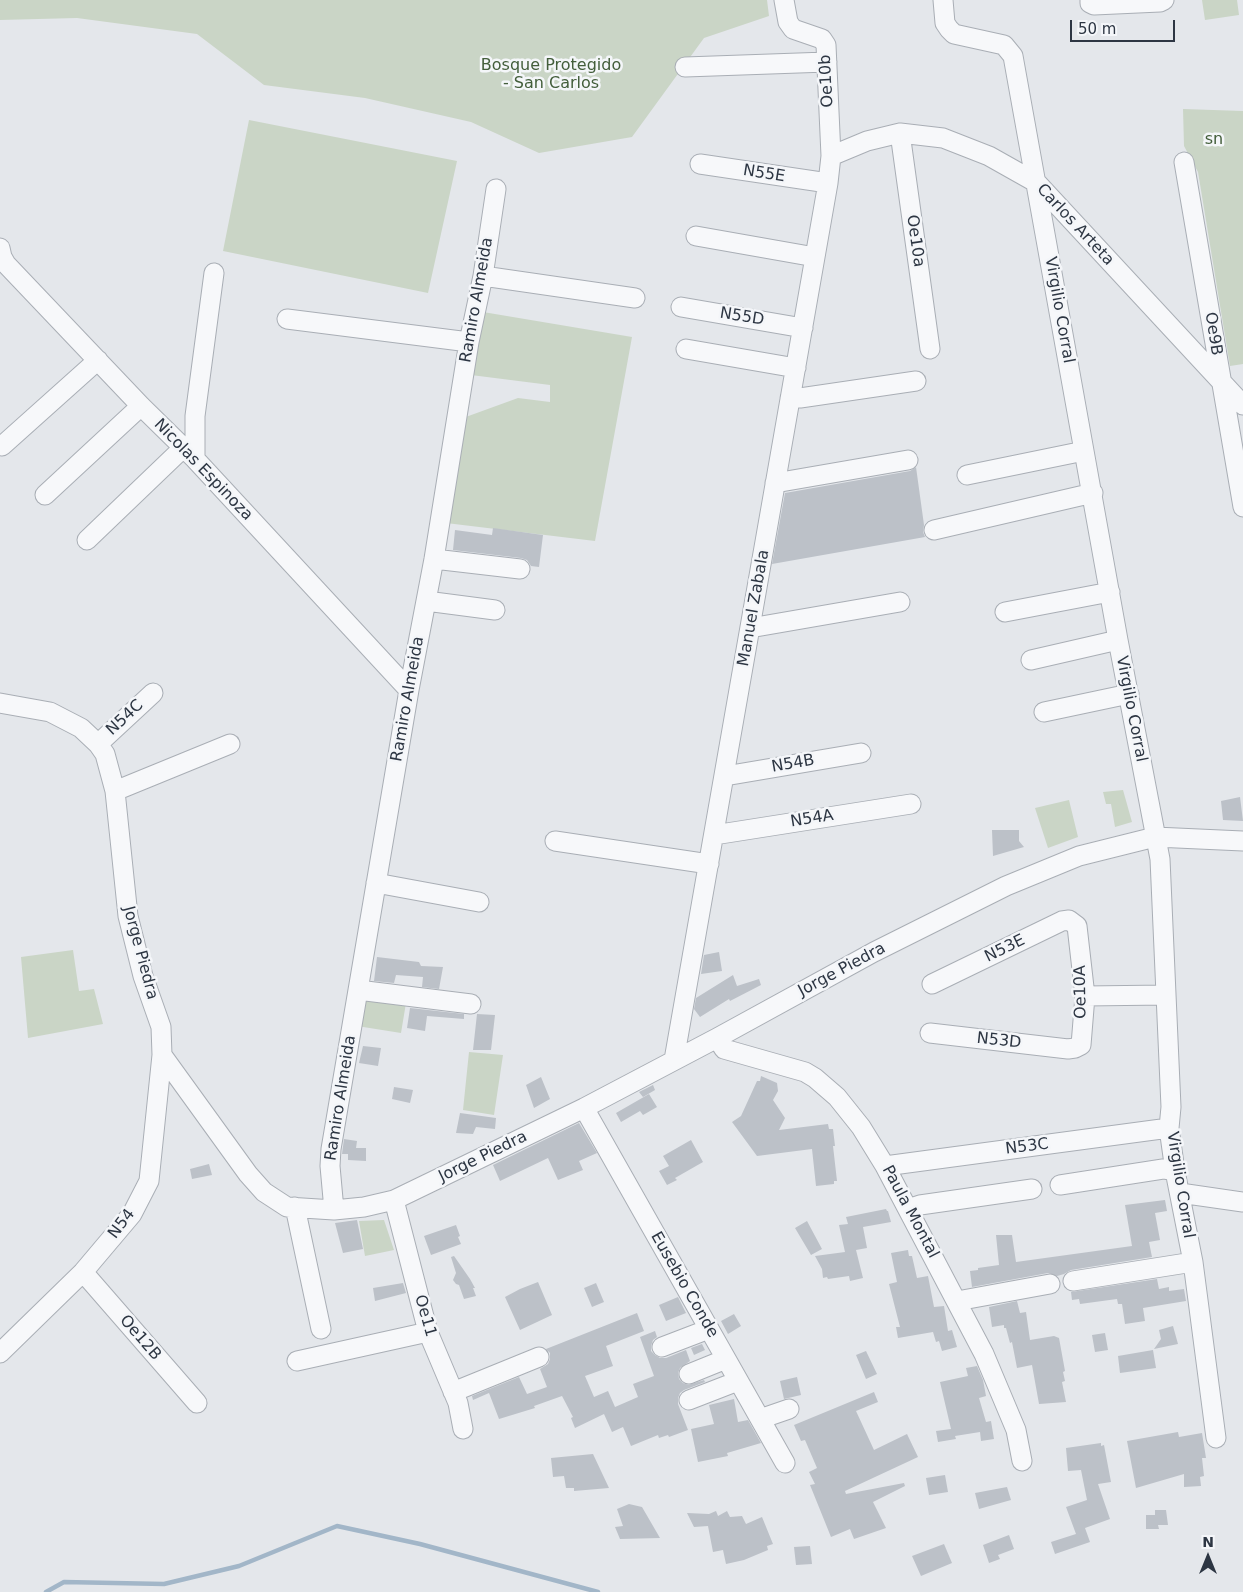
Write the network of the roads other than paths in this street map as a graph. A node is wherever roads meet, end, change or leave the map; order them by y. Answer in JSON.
{"nodes":[{"id":1,"x":784,"y":0,"type":"edge"},
{"id":2,"x":943,"y":0,"type":"edge"},
{"id":3,"x":1090,"y":0,"type":"edge"},
{"id":4,"x":1164,"y":0,"type":"edge"},
{"id":5,"x":827,"y":62,"type":"junction"},
{"id":6,"x":685,"y":67,"type":"dead end"},
{"id":7,"x":900,"y":133,"type":"junction"},
{"id":8,"x":831,"y":156,"type":"junction"},
{"id":9,"x":1184,"y":162,"type":"dead end"},
{"id":10,"x":700,"y":164,"type":"dead end"},
{"id":11,"x":828,"y":183,"type":"junction"},
{"id":12,"x":1037,"y":183,"type":"junction"},
{"id":13,"x":496,"y":189,"type":"dead end"},
{"id":14,"x":696,"y":236,"type":"dead end"},
{"id":15,"x":0,"y":248,"type":"edge"},
{"id":16,"x":815,"y":257,"type":"junction"},
{"id":17,"x":214,"y":274,"type":"dead end"},
{"id":18,"x":483,"y":276,"type":"junction"},
{"id":19,"x":635,"y":298,"type":"dead end"},
{"id":20,"x":681,"y":307,"type":"dead end"},
{"id":21,"x":287,"y":319,"type":"dead end"},
{"id":22,"x":803,"y":328,"type":"junction"},
{"id":23,"x":469,"y":342,"type":"junction"},
{"id":24,"x":686,"y":349,"type":"dead end"},
{"id":25,"x":930,"y":349,"type":"dead end"},
{"id":26,"x":98,"y":360,"type":"junction"},
{"id":27,"x":796,"y":368,"type":"junction"},
{"id":28,"x":916,"y":380,"type":"dead end"},
{"id":29,"x":1221,"y":382,"type":"junction"},
{"id":30,"x":790,"y":398,"type":"junction"},
{"id":31,"x":1243,"y":404,"type":"edge"},
{"id":32,"x":141,"y":406,"type":"junction"},
{"id":33,"x":2,"y":446,"type":"dead end"},
{"id":34,"x":1084,"y":451,"type":"junction"},
{"id":35,"x":189,"y":453,"type":"junction"},
{"id":36,"x":908,"y":460,"type":"dead end"},
{"id":37,"x":966,"y":476,"type":"dead end"},
{"id":38,"x":775,"y":483,"type":"junction"},
{"id":39,"x":1092,"y":493,"type":"junction"},
{"id":40,"x":45,"y":495,"type":"dead end"},
{"id":41,"x":1243,"y":507,"type":"edge"},
{"id":42,"x":934,"y":530,"type":"dead end"},
{"id":43,"x":87,"y":540,"type":"dead end"},
{"id":44,"x":434,"y":558,"type":"junction"},
{"id":45,"x":520,"y":569,"type":"dead end"},
{"id":46,"x":1110,"y":592,"type":"junction"},
{"id":47,"x":426,"y":601,"type":"junction"},
{"id":48,"x":900,"y":602,"type":"dead end"},
{"id":49,"x":495,"y":610,"type":"dead end"},
{"id":50,"x":1005,"y":612,"type":"dead end"},
{"id":51,"x":750,"y":628,"type":"junction"},
{"id":52,"x":1118,"y":640,"type":"junction"},
{"id":53,"x":1031,"y":660,"type":"dead end"},
{"id":54,"x":409,"y":690,"type":"junction"},
{"id":55,"x":153,"y":692,"type":"dead end"},
{"id":56,"x":1129,"y":694,"type":"junction"},
{"id":57,"x":0,"y":703,"type":"edge"},
{"id":58,"x":1044,"y":712,"type":"dead end"},
{"id":59,"x":98,"y":744,"type":"junction"},
{"id":60,"x":230,"y":744,"type":"dead end"},
{"id":61,"x":861,"y":753,"type":"dead end"},
{"id":62,"x":725,"y":776,"type":"junction"},
{"id":63,"x":115,"y":791,"type":"junction"},
{"id":64,"x":911,"y":804,"type":"dead end"},
{"id":65,"x":714,"y":835,"type":"junction"},
{"id":66,"x":1155,"y":837,"type":"junction"},
{"id":67,"x":555,"y":841,"type":"dead end"},
{"id":68,"x":1243,"y":841,"type":"edge"},
{"id":69,"x":709,"y":864,"type":"junction"},
{"id":70,"x":376,"y":883,"type":"junction"},
{"id":71,"x":479,"y":902,"type":"dead end"},
{"id":72,"x":1077,"y":926,"type":"joint"},
{"id":73,"x":932,"y":984,"type":"dead end"},
{"id":74,"x":358,"y":990,"type":"junction"},
{"id":75,"x":1166,"y":995,"type":"junction"},
{"id":76,"x":1085,"y":996,"type":"junction"},
{"id":77,"x":471,"y":1004,"type":"dead end"},
{"id":78,"x":930,"y":1033,"type":"dead end"},
{"id":79,"x":717,"y":1038,"type":"junction"},
{"id":80,"x":1068,"y":1049,"type":"joint"},
{"id":81,"x":162,"y":1056,"type":"junction"},
{"id":82,"x":674,"y":1060,"type":"junction"},
{"id":83,"x":584,"y":1108,"type":"junction"},
{"id":84,"x":1169,"y":1128,"type":"junction"},
{"id":85,"x":885,"y":1166,"type":"junction"},
{"id":86,"x":1175,"y":1171,"type":"junction"},
{"id":87,"x":1060,"y":1185,"type":"dead end"},
{"id":88,"x":1032,"y":1190,"type":"dead end"},
{"id":89,"x":1180,"y":1193,"type":"junction"},
{"id":90,"x":394,"y":1200,"type":"junction"},
{"id":91,"x":1243,"y":1202,"type":"edge"},
{"id":92,"x":294,"y":1207,"type":"junction"},
{"id":93,"x":908,"y":1209,"type":"junction"},
{"id":94,"x":334,"y":1210,"type":"junction"},
{"id":95,"x":1193,"y":1262,"type":"junction"},
{"id":96,"x":83,"y":1272,"type":"junction"},
{"id":97,"x":1073,"y":1281,"type":"dead end"},
{"id":98,"x":1050,"y":1284,"type":"dead end"},
{"id":99,"x":957,"y":1301,"type":"junction"},
{"id":100,"x":321,"y":1329,"type":"dead end"},
{"id":101,"x":709,"y":1329,"type":"junction"},
{"id":102,"x":428,"y":1332,"type":"junction"},
{"id":103,"x":662,"y":1346,"type":"dead end"},
{"id":104,"x":0,"y":1353,"type":"edge"},
{"id":105,"x":539,"y":1357,"type":"dead end"},
{"id":106,"x":726,"y":1359,"type":"junction"},
{"id":107,"x":297,"y":1360,"type":"dead end"},
{"id":108,"x":688,"y":1374,"type":"dead end"},
{"id":109,"x":738,"y":1380,"type":"junction"},
{"id":110,"x":453,"y":1392,"type":"junction"},
{"id":111,"x":689,"y":1400,"type":"dead end"},
{"id":112,"x":197,"y":1403,"type":"dead end"},
{"id":113,"x":790,"y":1409,"type":"dead end"},
{"id":114,"x":760,"y":1419,"type":"junction"},
{"id":115,"x":463,"y":1429,"type":"dead end"},
{"id":116,"x":1216,"y":1438,"type":"dead end"},
{"id":117,"x":1022,"y":1461,"type":"dead end"},
{"id":118,"x":785,"y":1463,"type":"dead end"}],
"edges":[{"from":1,"to":5,"type":"street","name":"Oe10b"},
{"from":2,"to":12,"type":"street","name":"Virgilio Corral"},
{"from":3,"to":4,"type":"street"},
{"from":5,"to":6,"type":"street"},
{"from":5,"to":8,"type":"street","name":"Oe10b"},
{"from":7,"to":8,"type":"street","name":"Carlos Arteta"},
{"from":7,"to":12,"type":"street","name":"Carlos Arteta"},
{"from":7,"to":25,"type":"street","name":"Oe10a"},
{"from":8,"to":11,"type":"street","name":"Manuel Zabala"},
{"from":9,"to":29,"type":"street","name":"Oe9B"},
{"from":10,"to":11,"type":"street","name":"N55E"},
{"from":11,"to":16,"type":"street","name":"Manuel Zabala"},
{"from":12,"to":29,"type":"street","name":"Carlos Arteta"},
{"from":12,"to":34,"type":"street","name":"Virgilio Corral"},
{"from":13,"to":18,"type":"street","name":"Ramiro Almeida"},
{"from":14,"to":16,"type":"street"},
{"from":15,"to":26,"type":"street","name":"Nicolas Espinoza"},
{"from":16,"to":22,"type":"street","name":"Manuel Zabala"},
{"from":17,"to":35,"type":"street"},
{"from":18,"to":19,"type":"street"},
{"from":18,"to":23,"type":"street","name":"Ramiro Almeida"},
{"from":20,"to":22,"type":"street","name":"N55D"},
{"from":21,"to":23,"type":"street"},
{"from":22,"to":27,"type":"street","name":"Manuel Zabala"},
{"from":23,"to":44,"type":"street","name":"Ramiro Almeida"},
{"from":24,"to":27,"type":"street"},
{"from":26,"to":32,"type":"street","name":"Nicolas Espinoza"},
{"from":26,"to":33,"type":"street"},
{"from":27,"to":30,"type":"street","name":"Manuel Zabala"},
{"from":28,"to":30,"type":"street"},
{"from":29,"to":31,"type":"street","name":"Carlos Arteta"},
{"from":29,"to":41,"type":"street","name":"Oe9B"},
{"from":30,"to":38,"type":"street","name":"Manuel Zabala"},
{"from":32,"to":35,"type":"street","name":"Nicolas Espinoza"},
{"from":32,"to":40,"type":"street"},
{"from":34,"to":37,"type":"street"},
{"from":34,"to":39,"type":"street","name":"Virgilio Corral"},
{"from":35,"to":43,"type":"street"},
{"from":35,"to":54,"type":"street","name":"Nicolas Espinoza"},
{"from":36,"to":38,"type":"street"},
{"from":38,"to":51,"type":"street","name":"Manuel Zabala"},
{"from":39,"to":42,"type":"street"},
{"from":39,"to":46,"type":"street","name":"Virgilio Corral"},
{"from":44,"to":45,"type":"street"},
{"from":44,"to":47,"type":"street","name":"Ramiro Almeida"},
{"from":46,"to":50,"type":"street"},
{"from":46,"to":52,"type":"street","name":"Virgilio Corral"},
{"from":47,"to":49,"type":"street"},
{"from":47,"to":54,"type":"street","name":"Ramiro Almeida"},
{"from":48,"to":51,"type":"street"},
{"from":51,"to":62,"type":"street","name":"Manuel Zabala"},
{"from":52,"to":53,"type":"street"},
{"from":52,"to":56,"type":"street","name":"Virgilio Corral"},
{"from":54,"to":70,"type":"street","name":"Ramiro Almeida"},
{"from":55,"to":59,"type":"street","name":"N54C"},
{"from":56,"to":58,"type":"street"},
{"from":56,"to":66,"type":"street","name":"Virgilio Corral"},
{"from":57,"to":59,"type":"street","name":"Jorge Piedra"},
{"from":59,"to":63,"type":"street","name":"Jorge Piedra"},
{"from":60,"to":63,"type":"street"},
{"from":61,"to":62,"type":"street","name":"N54B"},
{"from":62,"to":65,"type":"street","name":"Manuel Zabala"},
{"from":63,"to":81,"type":"street","name":"Jorge Piedra"},
{"from":64,"to":65,"type":"street","name":"N54A"},
{"from":65,"to":69,"type":"street","name":"Manuel Zabala"},
{"from":66,"to":68,"type":"street","name":"Jorge Piedra"},
{"from":66,"to":75,"type":"street","name":"Virgilio Corral"},
{"from":66,"to":79,"type":"street","name":"Jorge Piedra"},
{"from":67,"to":69,"type":"street"},
{"from":69,"to":82,"type":"street","name":"Manuel Zabala"},
{"from":70,"to":71,"type":"street"},
{"from":70,"to":74,"type":"street","name":"Ramiro Almeida"},
{"from":72,"to":73,"type":"street","name":"N53E"},
{"from":72,"to":76,"type":"street","name":"Oe10A"},
{"from":74,"to":77,"type":"street"},
{"from":74,"to":94,"type":"street","name":"Ramiro Almeida"},
{"from":75,"to":76,"type":"street"},
{"from":75,"to":84,"type":"street","name":"Virgilio Corral"},
{"from":76,"to":80,"type":"street","name":"Oe10A"},
{"from":78,"to":80,"type":"street","name":"N53D"},
{"from":79,"to":82,"type":"street","name":"Jorge Piedra"},
{"from":79,"to":85,"type":"street","name":"Paula Montal"},
{"from":81,"to":92,"type":"street","name":"Jorge Piedra"},
{"from":81,"to":96,"type":"street","name":"N54"},
{"from":82,"to":83,"type":"street","name":"Jorge Piedra"},
{"from":83,"to":90,"type":"street","name":"Jorge Piedra"},
{"from":83,"to":101,"type":"street","name":"Eusebio Conde"},
{"from":84,"to":85,"type":"street","name":"N53C"},
{"from":84,"to":86,"type":"street","name":"Virgilio Corral"},
{"from":85,"to":93,"type":"street","name":"Paula Montal"},
{"from":86,"to":87,"type":"street"},
{"from":86,"to":89,"type":"street","name":"Virgilio Corral"},
{"from":88,"to":93,"type":"street"},
{"from":89,"to":91,"type":"street"},
{"from":89,"to":95,"type":"street","name":"Virgilio Corral"},
{"from":90,"to":94,"type":"street","name":"Jorge Piedra"},
{"from":90,"to":102,"type":"street","name":"Oe11"},
{"from":92,"to":94,"type":"street","name":"Jorge Piedra"},
{"from":92,"to":100,"type":"street"},
{"from":93,"to":99,"type":"street","name":"Paula Montal"},
{"from":95,"to":97,"type":"street"},
{"from":95,"to":116,"type":"street","name":"Virgilio Corral"},
{"from":96,"to":104,"type":"street","name":"N54"},
{"from":96,"to":112,"type":"street","name":"Oe12B"},
{"from":98,"to":99,"type":"street"},
{"from":99,"to":117,"type":"street","name":"Paula Montal"},
{"from":101,"to":103,"type":"street"},
{"from":101,"to":106,"type":"street","name":"Eusebio Conde"},
{"from":102,"to":107,"type":"street"},
{"from":102,"to":110,"type":"street","name":"Oe11"},
{"from":105,"to":110,"type":"street"},
{"from":106,"to":108,"type":"street"},
{"from":106,"to":109,"type":"street","name":"Eusebio Conde"},
{"from":109,"to":111,"type":"street"},
{"from":109,"to":114,"type":"street","name":"Eusebio Conde"},
{"from":110,"to":115,"type":"street","name":"Oe11"},
{"from":113,"to":114,"type":"street"},
{"from":114,"to":118,"type":"street","name":"Eusebio Conde"}]}
